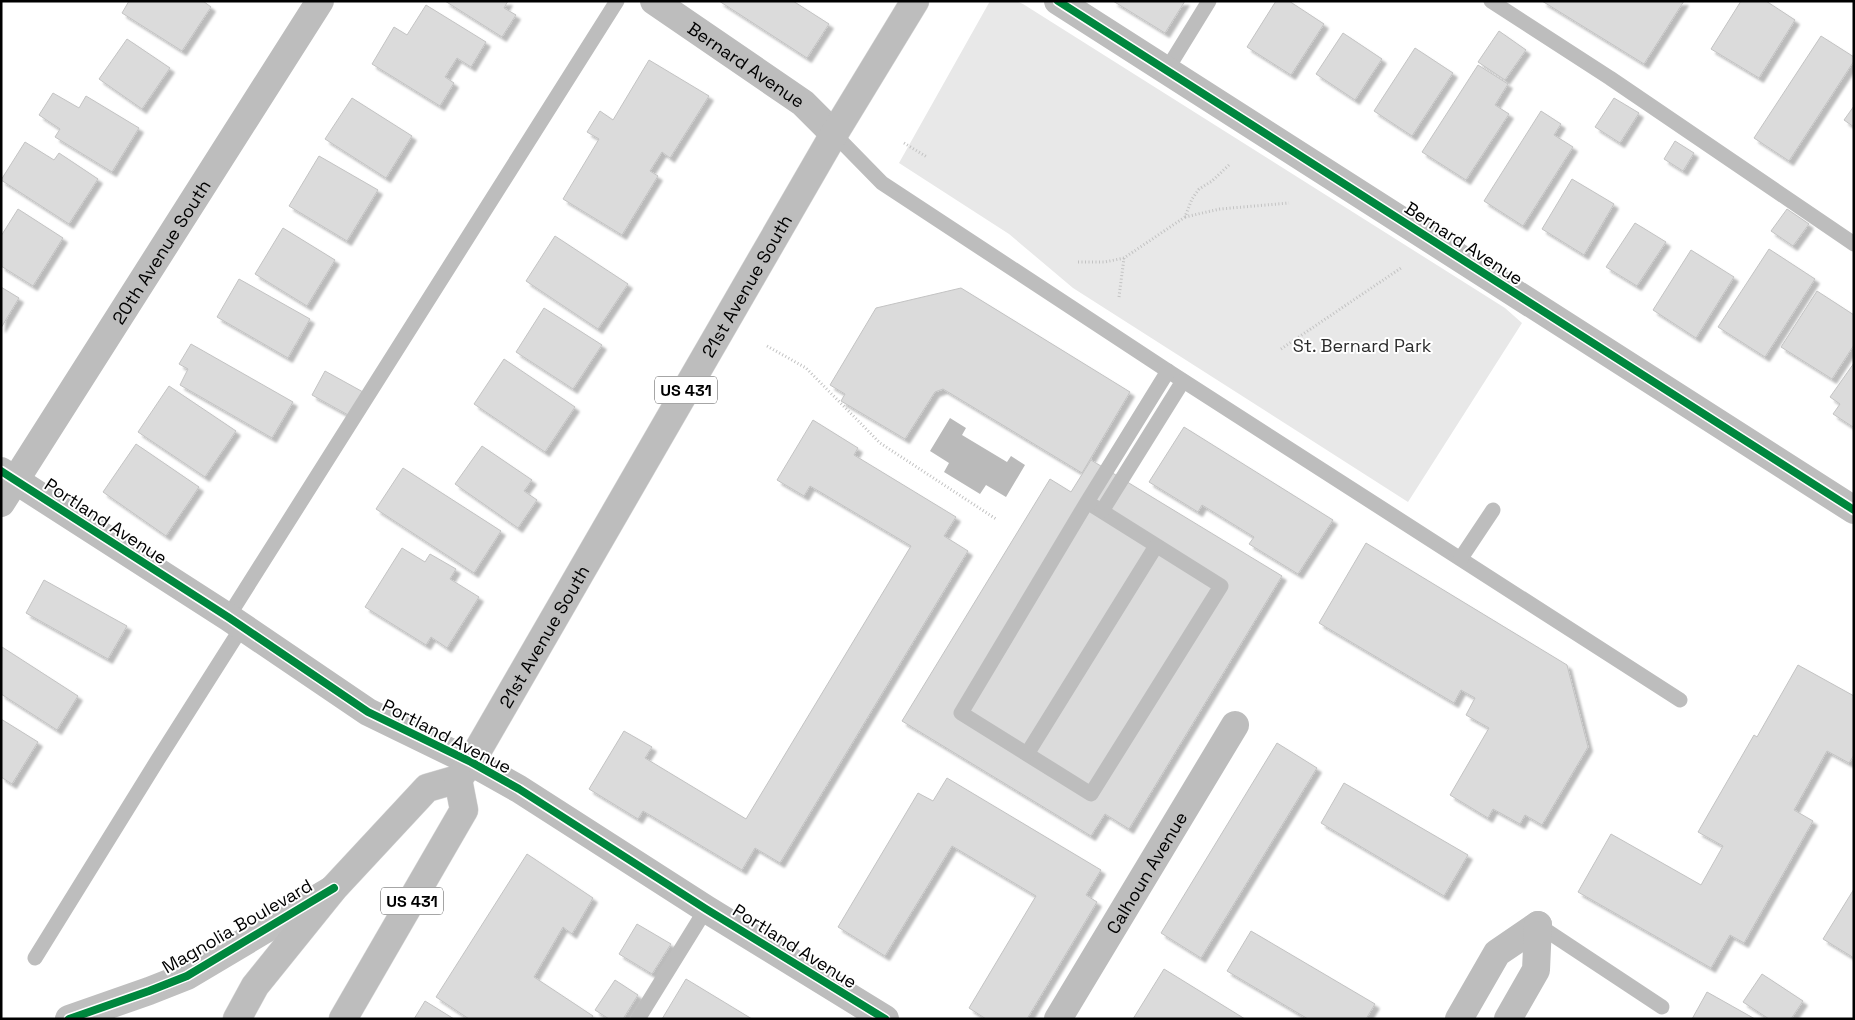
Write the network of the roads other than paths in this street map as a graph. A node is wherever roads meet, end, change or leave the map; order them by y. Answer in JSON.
{"nodes":[{"id":1,"x":320,"y":1,"type":"edge"},
{"id":2,"x":617,"y":1,"type":"edge"},
{"id":3,"x":654,"y":1,"type":"edge"},
{"id":4,"x":915,"y":1,"type":"edge"},
{"id":5,"x":1058,"y":1,"type":"edge"},
{"id":6,"x":1209,"y":1,"type":"edge"},
{"id":7,"x":1491,"y":1,"type":"edge"},
{"id":8,"x":1166,"y":71,"type":"junction"},
{"id":9,"x":834,"y":134,"type":"junction"},
{"id":10,"x":1854,"y":244,"type":"edge"},
{"id":11,"x":1168,"y":371,"type":"junction"},
{"id":12,"x":1183,"y":381,"type":"junction"},
{"id":13,"x":9,"y":475,"type":"edge"},
{"id":14,"x":1087,"y":502,"type":"junction"},
{"id":15,"x":1,"y":503,"type":"edge"},
{"id":16,"x":1493,"y":510,"type":"dead end"},
{"id":17,"x":1854,"y":510,"type":"edge"},
{"id":18,"x":1102,"y":511,"type":"junction"},
{"id":19,"x":1156,"y":546,"type":"junction"},
{"id":20,"x":1461,"y":558,"type":"junction"},
{"id":21,"x":235,"y":622,"type":"junction"},
{"id":22,"x":1680,"y":700,"type":"dead end"},
{"id":23,"x":1235,"y":725,"type":"dead end"},
{"id":24,"x":1027,"y":754,"type":"junction"},
{"id":25,"x":465,"y":771,"type":"junction"},
{"id":26,"x":334,"y":888,"type":"junction"},
{"id":27,"x":706,"y":909,"type":"junction"},
{"id":28,"x":1538,"y":925,"type":"junction"},
{"id":29,"x":35,"y":958,"type":"dead end"},
{"id":30,"x":1662,"y":1006,"type":"dead end"},
{"id":31,"x":1061,"y":1017,"type":"edge"},
{"id":32,"x":69,"y":1019,"type":"edge"},
{"id":33,"x":237,"y":1019,"type":"edge"},
{"id":34,"x":343,"y":1019,"type":"edge"},
{"id":35,"x":638,"y":1019,"type":"edge"},
{"id":36,"x":885,"y":1019,"type":"edge"},
{"id":37,"x":1459,"y":1019,"type":"edge"},
{"id":38,"x":1508,"y":1019,"type":"edge"}],
"edges":[{"from":1,"to":13,"type":"street","name":"20th Avenue South"},
{"from":2,"to":21,"type":"lane"},
{"from":3,"to":9,"type":"street","name":"Bernard Avenue"},
{"from":4,"to":9,"type":"street","name":"21st Avenue South","number":"US 431"},
{"from":5,"to":8,"type":"street","name":"Bernard Avenue"},
{"from":6,"to":8,"type":"lane"},
{"from":7,"to":10,"type":"lane"},
{"from":8,"to":17,"type":"street","name":"Bernard Avenue"},
{"from":9,"to":11,"type":"lane"},
{"from":9,"to":25,"type":"street","name":"21st Avenue South","number":"US 431"},
{"from":11,"to":12,"type":"lane"},
{"from":11,"to":14,"type":"lane"},
{"from":12,"to":18,"type":"lane"},
{"from":12,"to":20,"type":"lane"},
{"from":13,"to":15,"type":"street","name":"20th Avenue South"},
{"from":13,"to":21,"type":"street","name":"Portland Avenue"},
{"from":14,"to":18,"type":"lane"},
{"from":14,"to":24,"type":"lane"},
{"from":16,"to":20,"type":"lane"},
{"from":18,"to":19,"type":"lane"},
{"from":19,"to":24,"type":"lane"},
{"from":19,"to":24,"type":"lane"},
{"from":20,"to":22,"type":"lane"},
{"from":21,"to":25,"type":"street","name":"Portland Avenue"},
{"from":21,"to":29,"type":"lane"},
{"from":23,"to":31,"type":"street","name":"Calhoun Avenue"},
{"from":25,"to":26,"type":"street"},
{"from":25,"to":27,"type":"street","name":"Portland Avenue"},
{"from":25,"to":34,"type":"street","number":"US 431"},
{"from":26,"to":32,"type":"main road","name":"Magnolia Boulevard"},
{"from":26,"to":33,"type":"street"},
{"from":27,"to":35,"type":"lane"},
{"from":27,"to":36,"type":"street","name":"Portland Avenue"},
{"from":28,"to":30,"type":"lane"},
{"from":28,"to":37,"type":"street"},
{"from":28,"to":38,"type":"street"}]}
